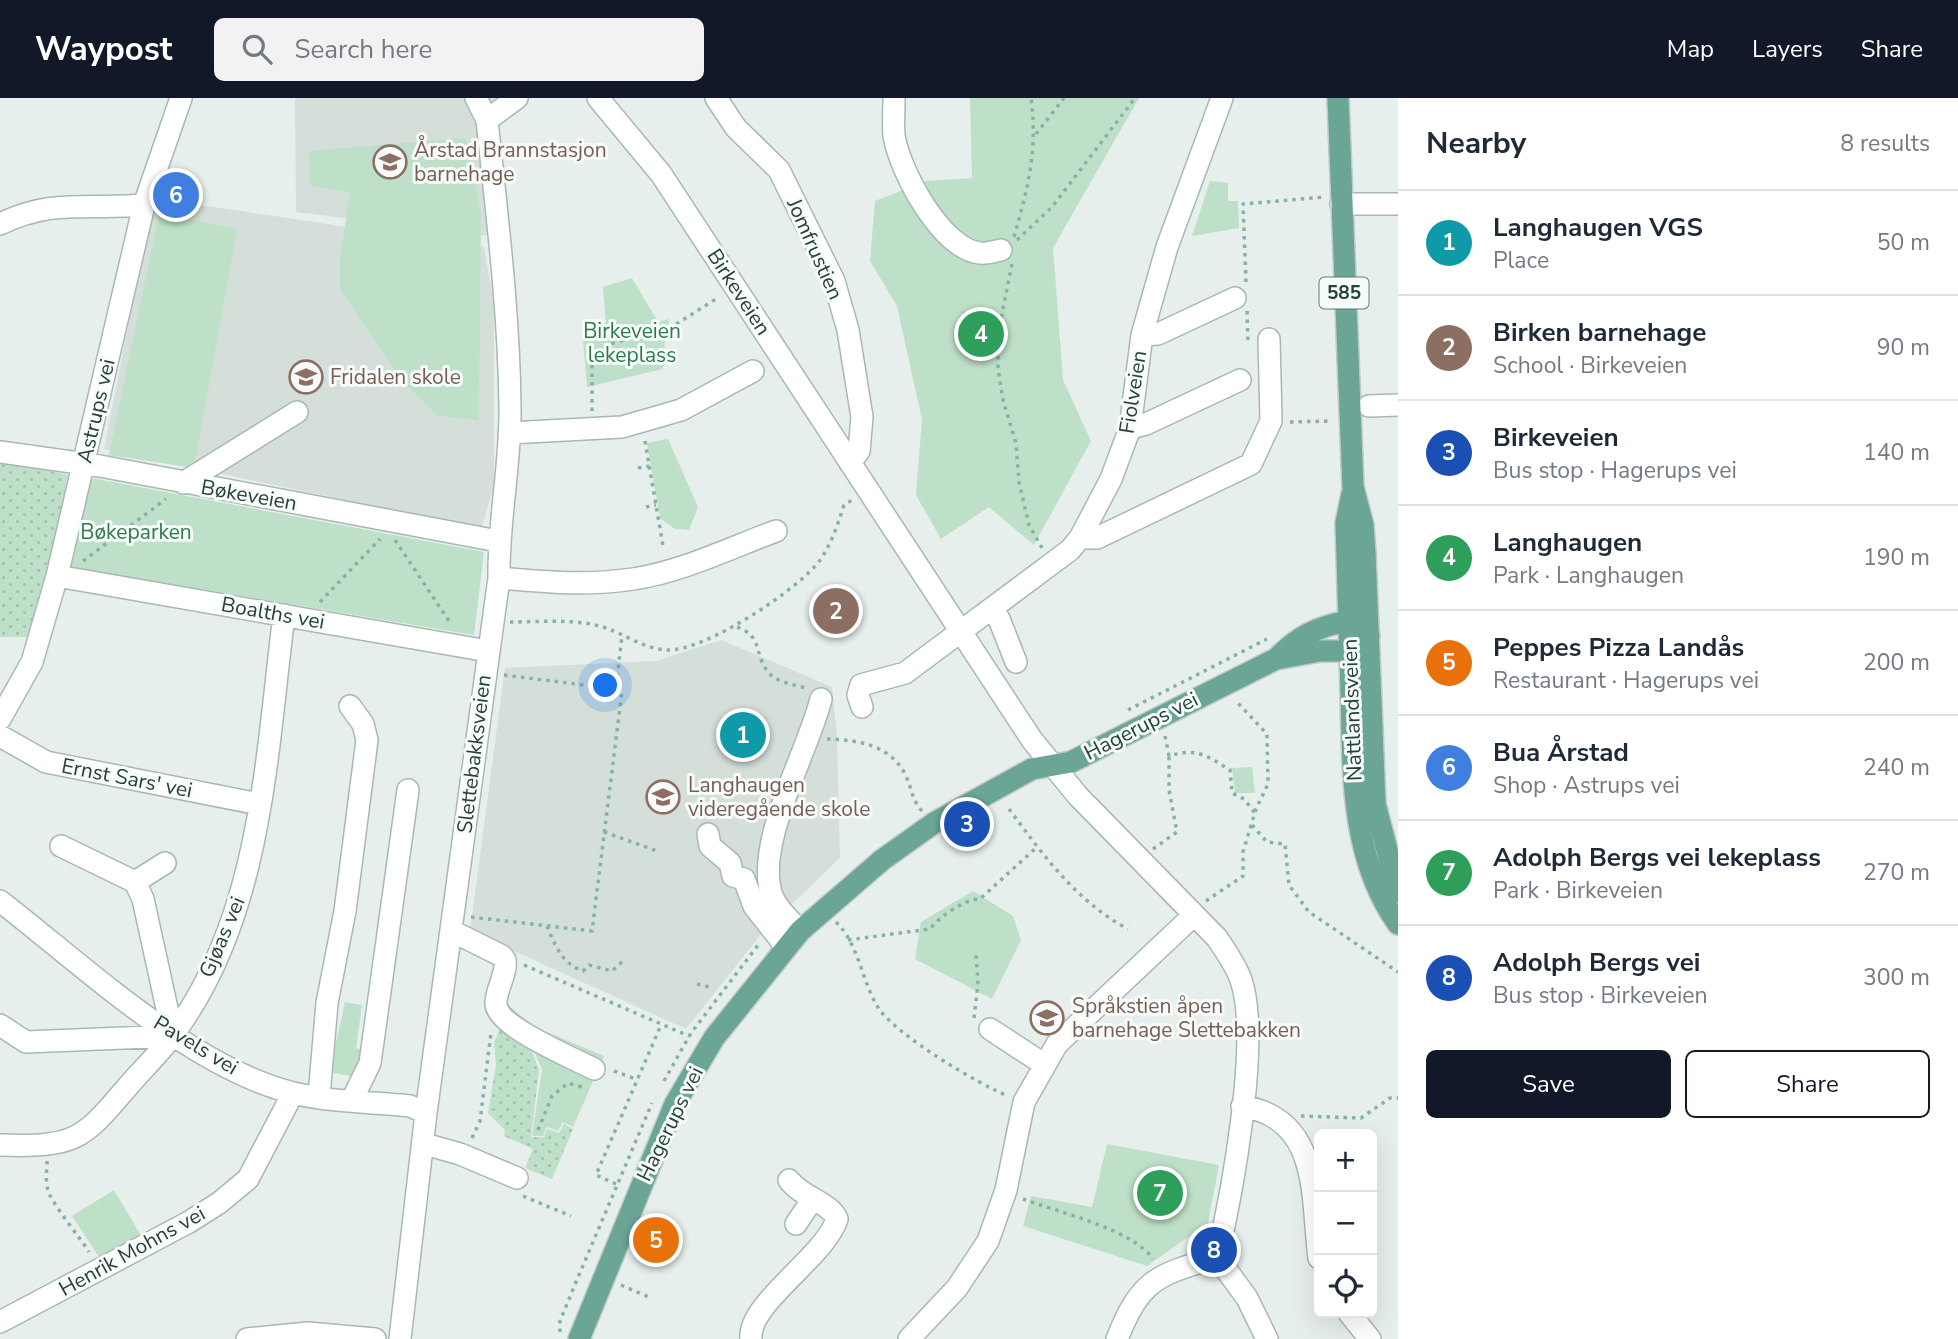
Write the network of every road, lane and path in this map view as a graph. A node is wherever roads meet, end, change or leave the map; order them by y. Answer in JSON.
{"nodes":[{"id":1,"x":180,"y":98,"type":"edge"},
{"id":2,"x":476,"y":98,"type":"edge"},
{"id":3,"x":517,"y":98,"type":"edge"},
{"id":4,"x":598,"y":98,"type":"edge"},
{"id":5,"x":716,"y":98,"type":"edge"},
{"id":6,"x":894,"y":98,"type":"edge"},
{"id":7,"x":1031,"y":98,"type":"edge"},
{"id":8,"x":1064,"y":98,"type":"edge"},
{"id":9,"x":1135,"y":98,"type":"edge"},
{"id":10,"x":1222,"y":98,"type":"edge"},
{"id":11,"x":1338,"y":98,"type":"edge"},
{"id":12,"x":487,"y":120,"type":"junction"},
{"id":13,"x":1036,"y":134,"type":"junction"},
{"id":14,"x":1320,"y":197,"type":"dead end"},
{"id":15,"x":1341,"y":204,"type":"junction"},
{"id":16,"x":1398,"y":204,"type":"edge"},
{"id":17,"x":144,"y":205,"type":"junction"},
{"id":18,"x":0,"y":224,"type":"edge"},
{"id":19,"x":1006,"y":248,"type":"junction"},
{"id":20,"x":727,"y":292,"type":"dead end"},
{"id":21,"x":1242,"y":297,"type":"junction"},
{"id":22,"x":1143,"y":335,"type":"junction"},
{"id":23,"x":1269,"y":343,"type":"joint"},
{"id":24,"x":753,"y":371,"type":"dead end"},
{"id":25,"x":1240,"y":380,"type":"dead end"},
{"id":26,"x":1369,"y":405,"type":"dead end"},
{"id":27,"x":1398,"y":405,"type":"edge"},
{"id":28,"x":298,"y":412,"type":"dead end"},
{"id":29,"x":641,"y":421,"type":"junction"},
{"id":30,"x":1329,"y":421,"type":"dead end"},
{"id":31,"x":1297,"y":422,"type":"dead end"},
{"id":32,"x":1130,"y":428,"type":"junction"},
{"id":33,"x":592,"y":430,"type":"junction"},
{"id":34,"x":509,"y":433,"type":"junction"},
{"id":35,"x":0,"y":452,"type":"edge"},
{"id":36,"x":84,"y":463,"type":"junction"},
{"id":37,"x":850,"y":463,"type":"junction"},
{"id":38,"x":649,"y":466,"type":"junction"},
{"id":39,"x":638,"y":468,"type":"dead end"},
{"id":40,"x":183,"y":483,"type":"junction"},
{"id":41,"x":1353,"y":487,"type":"junction"},
{"id":42,"x":859,"y":497,"type":"dead end"},
{"id":43,"x":656,"y":505,"type":"junction"},
{"id":44,"x":646,"y":507,"type":"dead end"},
{"id":45,"x":776,"y":531,"type":"dead end"},
{"id":46,"x":1080,"y":538,"type":"junction"},
{"id":47,"x":498,"y":541,"type":"junction"},
{"id":48,"x":663,"y":546,"type":"dead end"},
{"id":49,"x":1050,"y":566,"type":"junction"},
{"id":50,"x":61,"y":577,"type":"junction"},
{"id":51,"x":499,"y":578,"type":"junction"},
{"id":52,"x":992,"y":611,"type":"junction"},
{"id":53,"x":492,"y":615,"type":"junction"},
{"id":54,"x":294,"y":616,"type":"junction"},
{"id":55,"x":1349,"y":621,"type":"junction"},
{"id":56,"x":736,"y":626,"type":"junction"},
{"id":57,"x":962,"y":633,"type":"junction"},
{"id":58,"x":1276,"y":634,"type":"dead end"},
{"id":59,"x":622,"y":635,"type":"junction"},
{"id":60,"x":1369,"y":636,"type":"junction"},
{"id":61,"x":479,"y":649,"type":"junction"},
{"id":62,"x":1349,"y":650,"type":"junction"},
{"id":63,"x":1276,"y":659,"type":"junction"},
{"id":64,"x":1016,"y":662,"type":"dead end"},
{"id":65,"x":495,"y":674,"type":"dead end"},
{"id":66,"x":616,"y":689,"type":"junction"},
{"id":67,"x":1234,"y":698,"type":"dead end"},
{"id":68,"x":350,"y":706,"type":"dead end"},
{"id":69,"x":862,"y":707,"type":"dead end"},
{"id":70,"x":819,"y":708,"type":"junction"},
{"id":71,"x":1120,"y":718,"type":"dead end"},
{"id":72,"x":0,"y":719,"type":"edge"},
{"id":73,"x":1164,"y":732,"type":"dead end"},
{"id":74,"x":0,"y":736,"type":"edge"},
{"id":75,"x":1169,"y":756,"type":"junction"},
{"id":76,"x":1052,"y":764,"type":"junction"},
{"id":77,"x":408,"y":790,"type":"dead end"},
{"id":78,"x":259,"y":804,"type":"junction"},
{"id":79,"x":1009,"y":809,"type":"dead end"},
{"id":80,"x":923,"y":813,"type":"dead end"},
{"id":81,"x":1255,"y":813,"type":"junction"},
{"id":82,"x":1252,"y":824,"type":"junction"},
{"id":83,"x":604,"y":832,"type":"junction"},
{"id":84,"x":708,"y":834,"type":"dead end"},
{"id":85,"x":61,"y":846,"type":"dead end"},
{"id":86,"x":1037,"y":847,"type":"junction"},
{"id":87,"x":1150,"y":851,"type":"dead end"},
{"id":88,"x":660,"y":852,"type":"dead end"},
{"id":89,"x":165,"y":863,"type":"dead end"},
{"id":90,"x":135,"y":881,"type":"junction"},
{"id":91,"x":1398,"y":892,"type":"edge"},
{"id":92,"x":0,"y":901,"type":"edge"},
{"id":93,"x":1198,"y":910,"type":"junction"},
{"id":94,"x":834,"y":921,"type":"dead end"},
{"id":95,"x":453,"y":923,"type":"junction"},
{"id":96,"x":1398,"y":923,"type":"edge"},
{"id":97,"x":547,"y":926,"type":"junction"},
{"id":98,"x":1128,"y":929,"type":"dead end"},
{"id":99,"x":793,"y":939,"type":"junction"},
{"id":100,"x":848,"y":940,"type":"junction"},
{"id":101,"x":976,"y":954,"type":"dead end"},
{"id":102,"x":502,"y":956,"type":"junction"},
{"id":103,"x":624,"y":960,"type":"dead end"},
{"id":104,"x":1398,"y":972,"type":"edge"},
{"id":105,"x":697,"y":984,"type":"dead end"},
{"id":106,"x":713,"y":988,"type":"dead end"},
{"id":107,"x":497,"y":1010,"type":"junction"},
{"id":108,"x":0,"y":1025,"type":"edge"},
{"id":109,"x":661,"y":1025,"type":"junction"},
{"id":110,"x":990,"y":1029,"type":"joint"},
{"id":111,"x":173,"y":1035,"type":"junction"},
{"id":112,"x":689,"y":1036,"type":"dead end"},
{"id":113,"x":1045,"y":1065,"type":"junction"},
{"id":114,"x":594,"y":1069,"type":"junction"},
{"id":115,"x":638,"y":1080,"type":"junction"},
{"id":116,"x":293,"y":1093,"type":"junction"},
{"id":117,"x":319,"y":1096,"type":"junction"},
{"id":118,"x":1398,"y":1098,"type":"edge"},
{"id":119,"x":352,"y":1100,"type":"junction"},
{"id":120,"x":1024,"y":1102,"type":"junction"},
{"id":121,"x":1242,"y":1106,"type":"junction"},
{"id":122,"x":426,"y":1113,"type":"junction"},
{"id":123,"x":1282,"y":1121,"type":"junction"},
{"id":124,"x":538,"y":1130,"type":"dead end"},
{"id":125,"x":425,"y":1144,"type":"junction"},
{"id":126,"x":0,"y":1145,"type":"edge"},
{"id":127,"x":47,"y":1146,"type":"junction"},
{"id":128,"x":463,"y":1155,"type":"junction"},
{"id":129,"x":517,"y":1178,"type":"dead end"},
{"id":130,"x":789,"y":1180,"type":"dead end"},
{"id":131,"x":617,"y":1184,"type":"dead end"},
{"id":132,"x":1006,"y":1189,"type":"junction"},
{"id":133,"x":813,"y":1200,"type":"junction"},
{"id":134,"x":796,"y":1224,"type":"dead end"},
{"id":135,"x":1319,"y":1255,"type":"edge"},
{"id":136,"x":1217,"y":1257,"type":"junction"},
{"id":137,"x":1156,"y":1264,"type":"dead end"},
{"id":138,"x":100,"y":1269,"type":"junction"},
{"id":139,"x":619,"y":1284,"type":"dead end"},
{"id":140,"x":651,"y":1298,"type":"dead end"},
{"id":141,"x":1353,"y":1318,"type":"edge"},
{"id":142,"x":0,"y":1322,"type":"edge"},
{"id":143,"x":247,"y":1339,"type":"edge"},
{"id":144,"x":375,"y":1339,"type":"edge"},
{"id":145,"x":400,"y":1339,"type":"edge"},
{"id":146,"x":579,"y":1339,"type":"edge"},
{"id":147,"x":751,"y":1339,"type":"edge"},
{"id":148,"x":909,"y":1339,"type":"edge"},
{"id":149,"x":1117,"y":1339,"type":"edge"},
{"id":150,"x":1267,"y":1339,"type":"edge"},
{"id":151,"x":1370,"y":1339,"type":"edge"}],
"edges":[{"from":1,"to":17,"type":"street","name":"Astrups vei"},
{"from":2,"to":12,"type":"street"},
{"from":3,"to":12,"type":"street"},
{"from":4,"to":37,"type":"street","name":"Birkeveien"},
{"from":5,"to":37,"type":"street","name":"Jomfrustien"},
{"from":6,"to":19,"type":"street"},
{"from":7,"to":13,"type":"path"},
{"from":8,"to":13,"type":"path"},
{"from":9,"to":19,"type":"path"},
{"from":10,"to":22,"type":"street","name":"Fiolveien"},
{"from":11,"to":15,"type":"main road","name":"Nattlandsveien","number":"585"},
{"from":12,"to":34,"type":"street","name":"Slettebakksveien"},
{"from":13,"to":19,"type":"path"},
{"from":14,"to":21,"type":"path"},
{"from":15,"to":16,"type":"street"},
{"from":15,"to":41,"type":"main road","name":"Nattlandsveien","number":"585"},
{"from":17,"to":18,"type":"street"},
{"from":17,"to":36,"type":"street","name":"Astrups vei"},
{"from":19,"to":49,"type":"path"},
{"from":20,"to":33,"type":"path"},
{"from":21,"to":22,"type":"street"},
{"from":21,"to":23,"type":"path"},
{"from":22,"to":32,"type":"street","name":"Fiolveien"},
{"from":23,"to":46,"type":"street"},
{"from":24,"to":29,"type":"street"},
{"from":25,"to":32,"type":"street"},
{"from":26,"to":27,"type":"street"},
{"from":28,"to":40,"type":"street"},
{"from":29,"to":33,"type":"street"},
{"from":29,"to":38,"type":"path"},
{"from":30,"to":31,"type":"path"},
{"from":32,"to":46,"type":"street","name":"Fiolveien"},
{"from":33,"to":34,"type":"street"},
{"from":34,"to":47,"type":"street","name":"Slettebakksveien"},
{"from":35,"to":36,"type":"street","name":"Bøkeveien"},
{"from":36,"to":40,"type":"street","name":"Bøkeveien"},
{"from":36,"to":50,"type":"street","name":"Astrups vei"},
{"from":37,"to":57,"type":"street","name":"Birkeveien"},
{"from":38,"to":39,"type":"path"},
{"from":38,"to":43,"type":"path"},
{"from":40,"to":47,"type":"street","name":"Bøkeveien"},
{"from":40,"to":50,"type":"path"},
{"from":41,"to":55,"type":"main road","name":"Nattlandsveien","number":"585"},
{"from":41,"to":60,"type":"main road","name":"Nattlandsveien","number":"585"},
{"from":42,"to":56,"type":"path"},
{"from":43,"to":44,"type":"path"},
{"from":43,"to":48,"type":"path"},
{"from":45,"to":51,"type":"street"},
{"from":46,"to":49,"type":"street","name":"Fiolveien"},
{"from":47,"to":51,"type":"street","name":"Slettebakksveien"},
{"from":49,"to":52,"type":"street","name":"Fiolveien"},
{"from":50,"to":54,"type":"street","name":"Boalths vei"},
{"from":50,"to":72,"type":"street","name":"Astrups vei"},
{"from":51,"to":53,"type":"street","name":"Slettebakksveien"},
{"from":52,"to":57,"type":"street","name":"Fiolveien"},
{"from":52,"to":64,"type":"street"},
{"from":53,"to":59,"type":"path"},
{"from":53,"to":61,"type":"street","name":"Slettebakksveien"},
{"from":54,"to":61,"type":"street","name":"Boalths vei"},
{"from":54,"to":61,"type":"path"},
{"from":54,"to":78,"type":"street","name":"Gjøas vei"},
{"from":55,"to":60,"type":"main road"},
{"from":55,"to":62,"type":"main road","name":"Nattlandsveien","number":"585"},
{"from":55,"to":63,"type":"main road","name":"Hagerups vei"},
{"from":56,"to":59,"type":"path"},
{"from":56,"to":70,"type":"path"},
{"from":57,"to":69,"type":"street"},
{"from":57,"to":76,"type":"street","name":"Birkeveien"},
{"from":58,"to":71,"type":"path"},
{"from":59,"to":66,"type":"path"},
{"from":60,"to":62,"type":"main road"},
{"from":60,"to":91,"type":"main road","name":"Nattlandsveien","number":"585"},
{"from":61,"to":95,"type":"street","name":"Slettebakksveien"},
{"from":62,"to":63,"type":"main road","name":"Hagerups vei"},
{"from":62,"to":96,"type":"main road","name":"Nattlandsveien","number":"585"},
{"from":63,"to":76,"type":"main road","name":"Hagerups vei"},
{"from":65,"to":66,"type":"path"},
{"from":66,"to":83,"type":"path"},
{"from":67,"to":81,"type":"path"},
{"from":68,"to":117,"type":"street"},
{"from":70,"to":80,"type":"path"},
{"from":70,"to":99,"type":"street"},
{"from":73,"to":75,"type":"path"},
{"from":74,"to":78,"type":"street","name":"Ernst Sars' vei"},
{"from":75,"to":81,"type":"path"},
{"from":75,"to":87,"type":"path"},
{"from":76,"to":93,"type":"street","name":"Birkeveien"},
{"from":76,"to":99,"type":"main road","name":"Hagerups vei"},
{"from":77,"to":119,"type":"street"},
{"from":78,"to":111,"type":"street","name":"Gjøas vei"},
{"from":79,"to":86,"type":"path"},
{"from":81,"to":82,"type":"path"},
{"from":82,"to":93,"type":"path"},
{"from":82,"to":104,"type":"path"},
{"from":83,"to":88,"type":"path"},
{"from":83,"to":97,"type":"path"},
{"from":84,"to":99,"type":"street"},
{"from":85,"to":90,"type":"street"},
{"from":86,"to":98,"type":"path"},
{"from":86,"to":100,"type":"path"},
{"from":89,"to":90,"type":"street"},
{"from":90,"to":111,"type":"street"},
{"from":92,"to":111,"type":"street","name":"Pavels vei"},
{"from":93,"to":113,"type":"street"},
{"from":93,"to":121,"type":"street","name":"Birkeveien"},
{"from":94,"to":100,"type":"path"},
{"from":95,"to":97,"type":"path"},
{"from":95,"to":102,"type":"street"},
{"from":95,"to":122,"type":"street","name":"Slettebakksveien"},
{"from":97,"to":103,"type":"path"},
{"from":99,"to":146,"type":"main road","name":"Hagerups vei"},
{"from":100,"to":120,"type":"path"},
{"from":101,"to":110,"type":"path"},
{"from":102,"to":107,"type":"street"},
{"from":102,"to":109,"type":"path"},
{"from":105,"to":106,"type":"path"},
{"from":107,"to":114,"type":"street"},
{"from":107,"to":128,"type":"path"},
{"from":108,"to":111,"type":"street"},
{"from":109,"to":112,"type":"path"},
{"from":109,"to":115,"type":"path"},
{"from":110,"to":113,"type":"street"},
{"from":111,"to":116,"type":"street","name":"Pavels vei"},
{"from":111,"to":127,"type":"street","name":"Gjøas vei"},
{"from":113,"to":120,"type":"street"},
{"from":114,"to":115,"type":"path"},
{"from":114,"to":124,"type":"path"},
{"from":115,"to":131,"type":"path"},
{"from":116,"to":117,"type":"street","name":"Pavels vei"},
{"from":116,"to":138,"type":"street","name":"Henrik Mohns vei"},
{"from":117,"to":119,"type":"street","name":"Pavels vei"},
{"from":118,"to":123,"type":"path"},
{"from":119,"to":122,"type":"street","name":"Pavels vei"},
{"from":120,"to":132,"type":"street"},
{"from":121,"to":123,"type":"street"},
{"from":121,"to":136,"type":"street","name":"Birkeveien"},
{"from":122,"to":125,"type":"street","name":"Slettebakksveien"},
{"from":123,"to":135,"type":"street"},
{"from":125,"to":128,"type":"street"},
{"from":125,"to":145,"type":"street","name":"Slettebakksveien"},
{"from":126,"to":127,"type":"street","name":"Gjøas vei"},
{"from":127,"to":138,"type":"path"},
{"from":128,"to":129,"type":"street"},
{"from":130,"to":133,"type":"street"},
{"from":132,"to":137,"type":"path"},
{"from":132,"to":148,"type":"street"},
{"from":133,"to":134,"type":"street"},
{"from":133,"to":147,"type":"street"},
{"from":136,"to":149,"type":"street"},
{"from":136,"to":150,"type":"street"},
{"from":138,"to":142,"type":"street","name":"Henrik Mohns vei"},
{"from":139,"to":140,"type":"path"},
{"from":141,"to":151,"type":"street"},
{"from":143,"to":144,"type":"street"}]}
